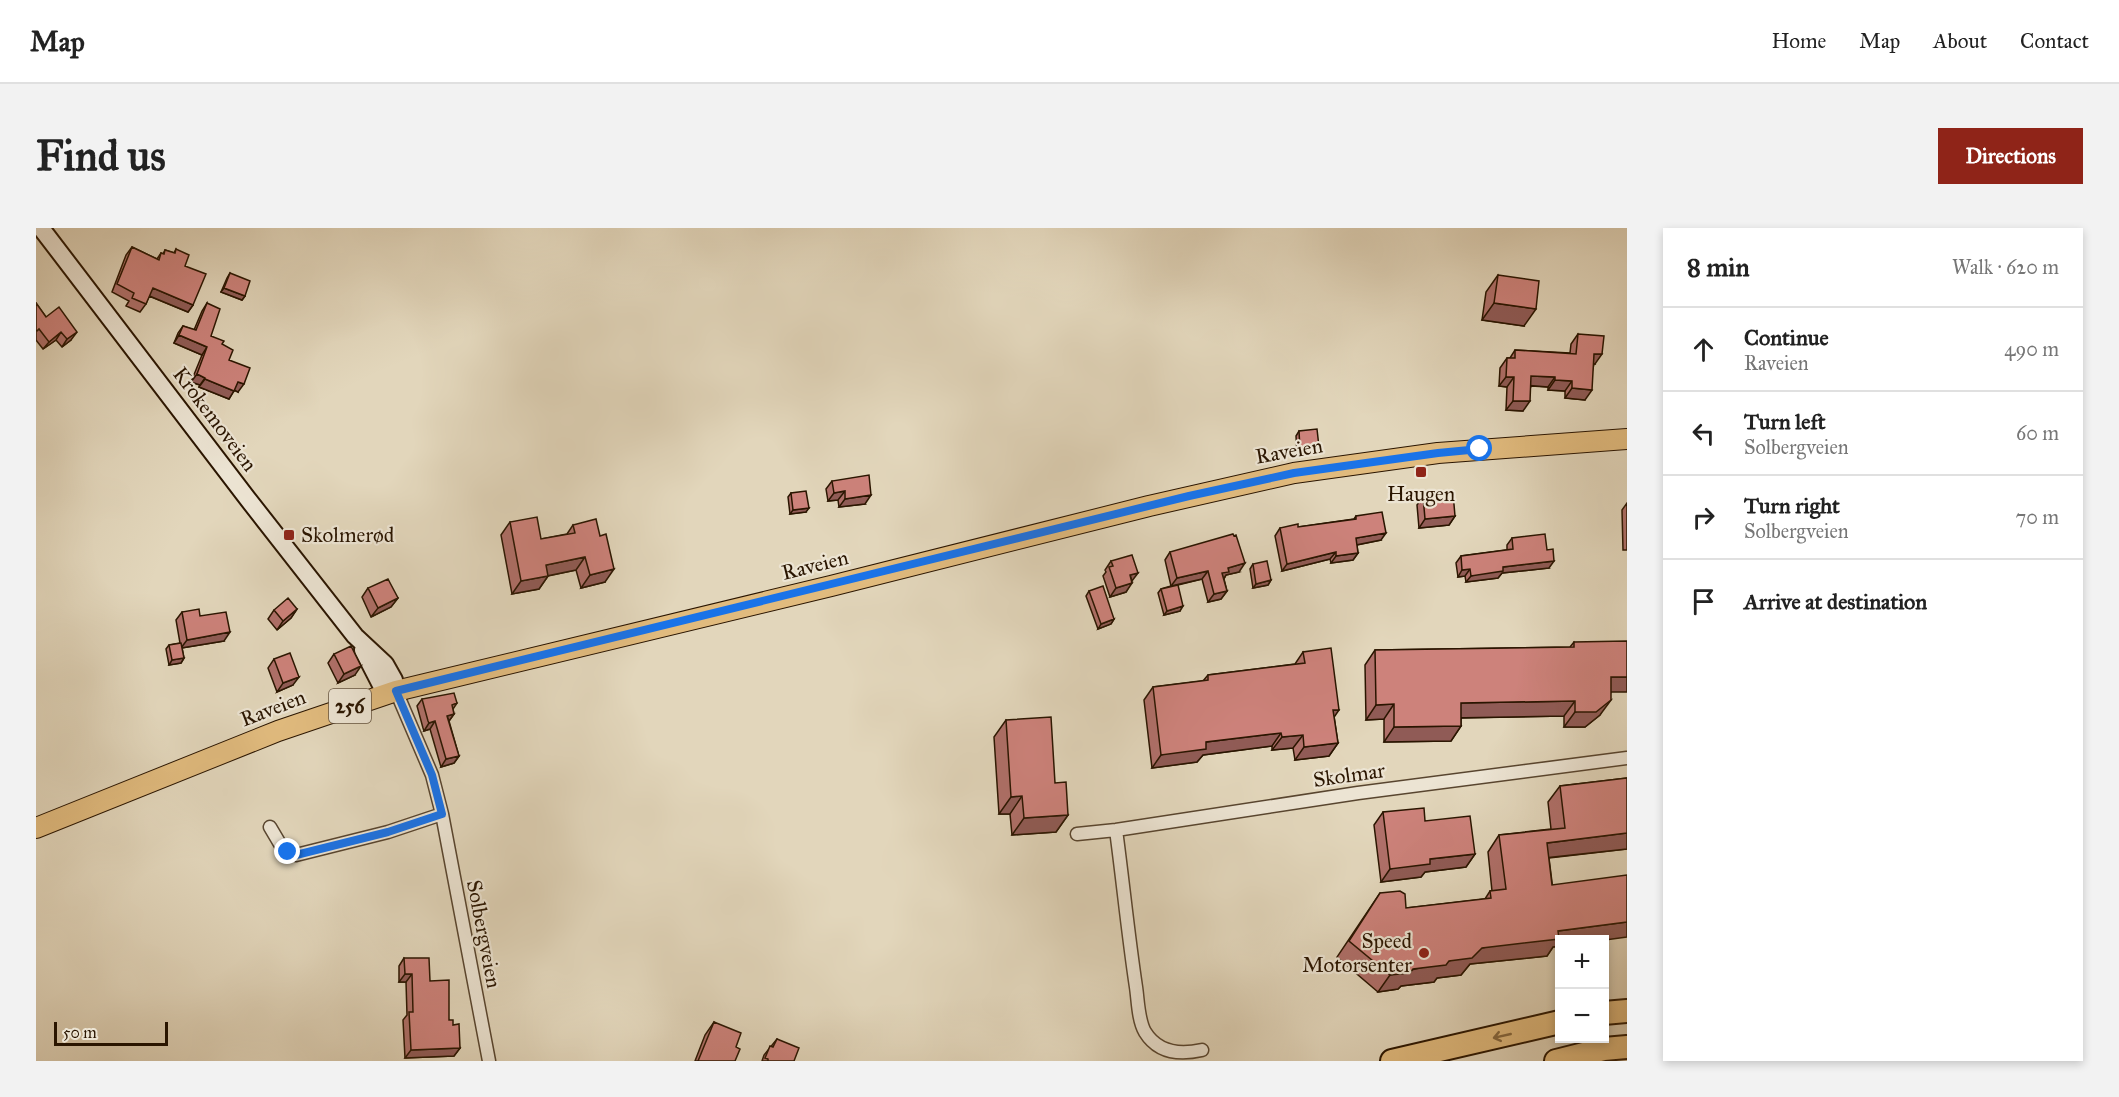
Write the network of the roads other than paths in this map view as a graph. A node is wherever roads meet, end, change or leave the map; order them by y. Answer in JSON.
{"nodes":[{"id":1,"x":41,"y":228,"type":"edge"},
{"id":2,"x":1627,"y":439,"type":"edge"},
{"id":3,"x":396,"y":691,"type":"junction"},
{"id":4,"x":1627,"y":758,"type":"edge"},
{"id":5,"x":442,"y":814,"type":"junction"},
{"id":6,"x":270,"y":827,"type":"dead end"},
{"id":7,"x":36,"y":828,"type":"edge"},
{"id":8,"x":1116,"y":830,"type":"junction"},
{"id":9,"x":1077,"y":834,"type":"dead end"},
{"id":10,"x":1627,"y":1011,"type":"edge"},
{"id":11,"x":1609,"y":1013,"type":"edge"},
{"id":12,"x":1555,"y":1024,"type":"edge"},
{"id":13,"x":1627,"y":1047,"type":"edge"},
{"id":14,"x":1202,"y":1050,"type":"dead end"},
{"id":15,"x":489,"y":1061,"type":"edge"},
{"id":16,"x":1392,"y":1061,"type":"edge"},
{"id":17,"x":1556,"y":1061,"type":"edge"}],
"edges":[{"from":1,"to":3,"type":"main road","name":"Krokemoveien"},
{"from":2,"to":3,"type":"main road","name":"Raveien","number":"256"},
{"from":3,"to":5,"type":"street","name":"Solbergveien"},
{"from":3,"to":7,"type":"main road","name":"Raveien","number":"256"},
{"from":4,"to":8,"type":"street","name":"Skolmar"},
{"from":5,"to":6,"type":"street"},
{"from":5,"to":15,"type":"street","name":"Solbergveien"},
{"from":8,"to":9,"type":"street","name":"Skolmar"},
{"from":8,"to":14,"type":"street"},
{"from":10,"to":11,"type":"highway"},
{"from":12,"to":16,"type":"highway","one_way":true},
{"from":13,"to":17,"type":"highway"}]}
